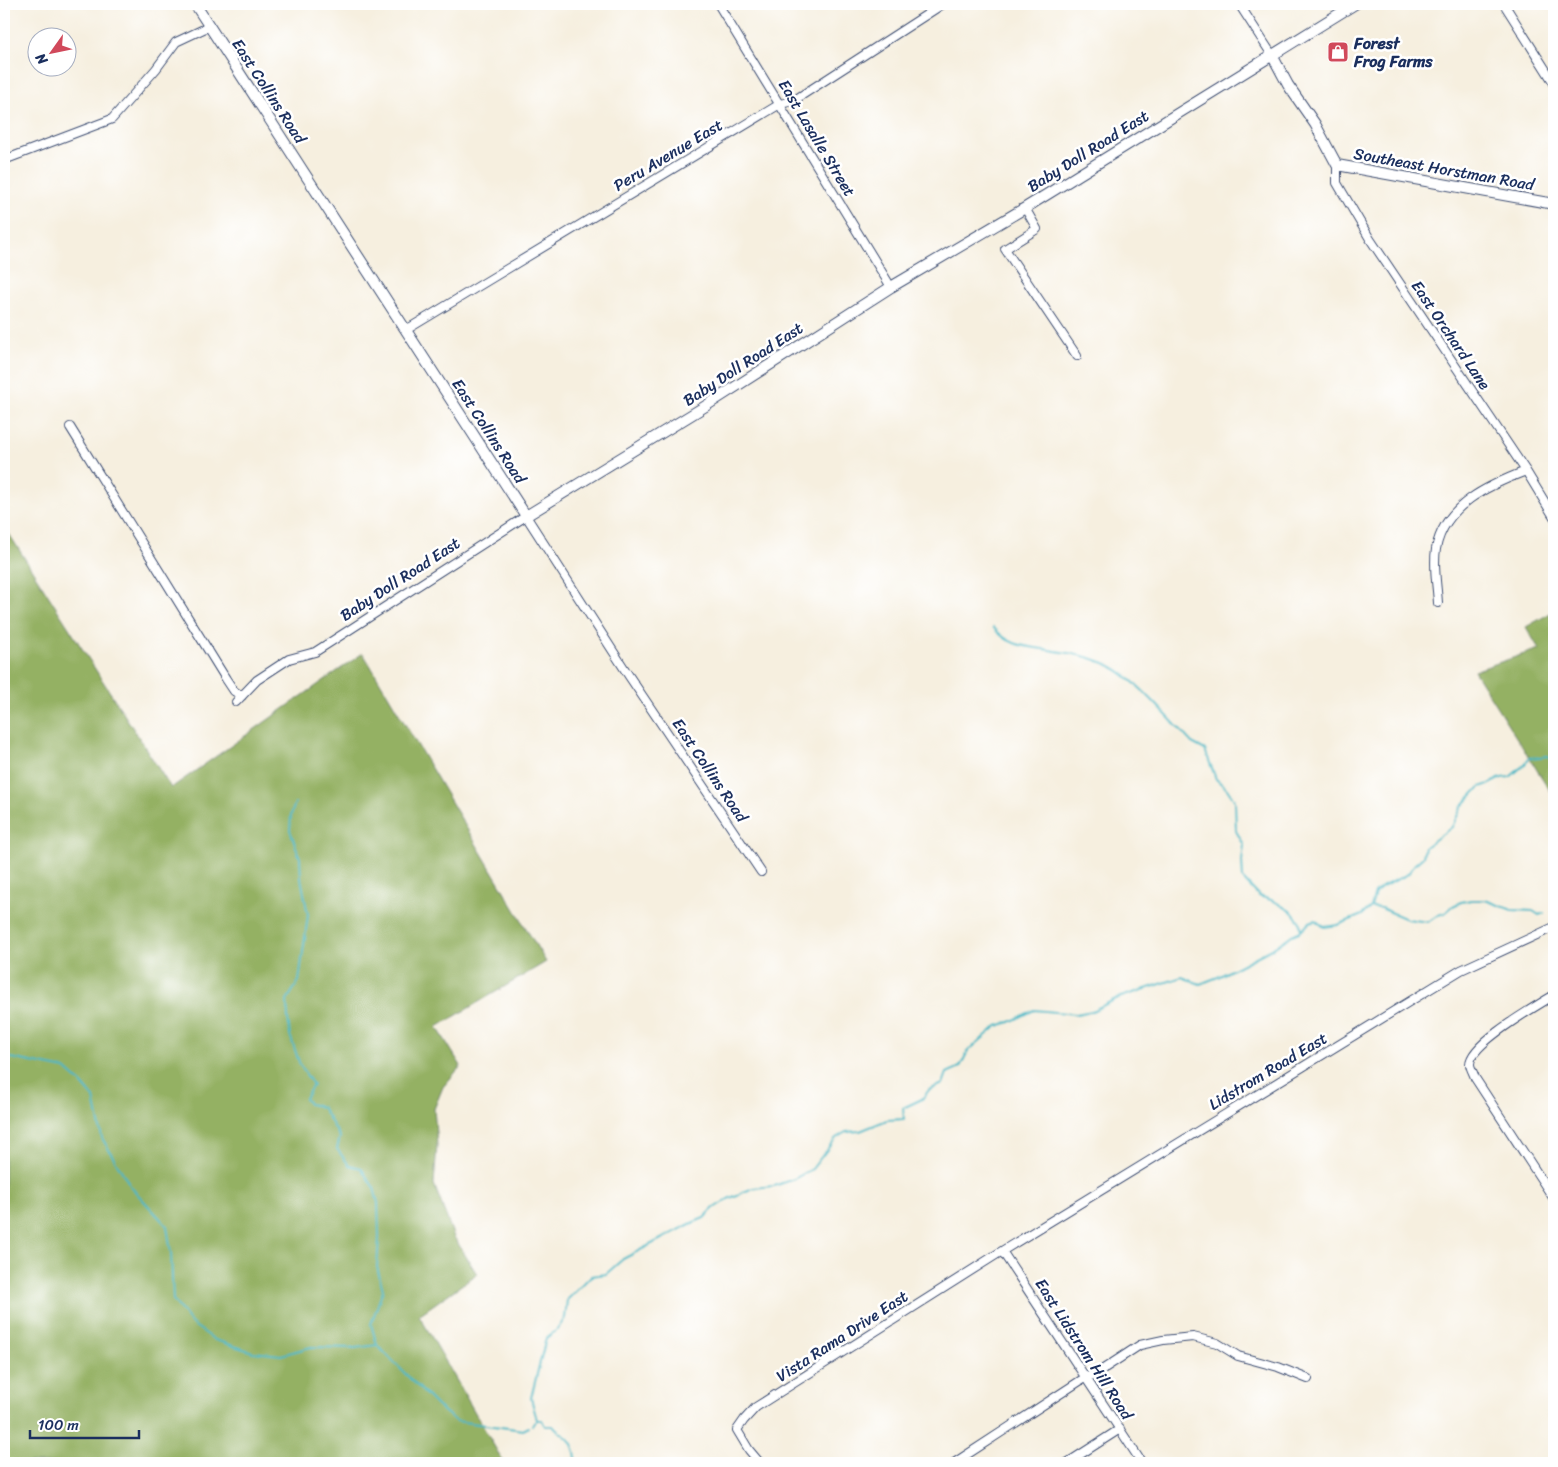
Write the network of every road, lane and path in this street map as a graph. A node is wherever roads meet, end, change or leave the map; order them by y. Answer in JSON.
{"nodes":[{"id":1,"x":195,"y":4,"type":"edge"},
{"id":2,"x":718,"y":4,"type":"edge"},
{"id":3,"x":943,"y":4,"type":"edge"},
{"id":4,"x":1239,"y":4,"type":"edge"},
{"id":5,"x":1355,"y":4,"type":"edge"},
{"id":6,"x":1504,"y":4,"type":"edge"},
{"id":7,"x":210,"y":26,"type":"junction"},
{"id":8,"x":1272,"y":55,"type":"junction"},
{"id":9,"x":1554,"y":83,"type":"edge"},
{"id":10,"x":780,"y":104,"type":"junction"},
{"id":11,"x":4,"y":160,"type":"edge"},
{"id":12,"x":1337,"y":165,"type":"junction"},
{"id":13,"x":1554,"y":204,"type":"edge"},
{"id":14,"x":1024,"y":208,"type":"junction"},
{"id":15,"x":891,"y":287,"type":"junction"},
{"id":16,"x":406,"y":330,"type":"junction"},
{"id":17,"x":1077,"y":356,"type":"dead end"},
{"id":18,"x":70,"y":428,"type":"dead end"},
{"id":19,"x":1526,"y":471,"type":"junction"},
{"id":20,"x":526,"y":516,"type":"junction"},
{"id":21,"x":1554,"y":517,"type":"edge"},
{"id":22,"x":1438,"y":603,"type":"dead end"},
{"id":23,"x":242,"y":696,"type":"junction"},
{"id":24,"x":236,"y":702,"type":"dead end"},
{"id":25,"x":761,"y":872,"type":"dead end"},
{"id":26,"x":1554,"y":927,"type":"edge"},
{"id":27,"x":1554,"y":995,"type":"edge"},
{"id":28,"x":1554,"y":1199,"type":"edge"},
{"id":29,"x":1002,"y":1250,"type":"junction"},
{"id":30,"x":1086,"y":1377,"type":"junction"},
{"id":31,"x":1308,"y":1379,"type":"dead end"},
{"id":32,"x":1120,"y":1429,"type":"junction"},
{"id":33,"x":760,"y":1463,"type":"edge"},
{"id":34,"x":954,"y":1463,"type":"edge"},
{"id":35,"x":1068,"y":1463,"type":"edge"},
{"id":36,"x":1142,"y":1463,"type":"edge"}],
"edges":[{"from":1,"to":7,"type":"street","name":"East Collins Road"},
{"from":2,"to":10,"type":"street","name":"East Lasalle Street"},
{"from":3,"to":10,"type":"street","name":"Peru Avenue East"},
{"from":4,"to":8,"type":"street"},
{"from":5,"to":8,"type":"street","name":"Baby Doll Road East"},
{"from":6,"to":9,"type":"street"},
{"from":7,"to":11,"type":"street"},
{"from":7,"to":16,"type":"street","name":"East Collins Road"},
{"from":8,"to":12,"type":"street","name":"Southeast Horstman Road"},
{"from":8,"to":14,"type":"street","name":"Baby Doll Road East"},
{"from":10,"to":15,"type":"street","name":"East Lasalle Street"},
{"from":10,"to":16,"type":"street","name":"Peru Avenue East"},
{"from":12,"to":13,"type":"street","name":"Southeast Horstman Road"},
{"from":12,"to":19,"type":"street","name":"East Orchard Lane"},
{"from":14,"to":15,"type":"street","name":"Baby Doll Road East"},
{"from":14,"to":17,"type":"street"},
{"from":15,"to":20,"type":"street","name":"Baby Doll Road East"},
{"from":16,"to":20,"type":"street","name":"East Collins Road"},
{"from":18,"to":23,"type":"street"},
{"from":19,"to":21,"type":"street","name":"East Orchard Lane"},
{"from":19,"to":22,"type":"street"},
{"from":20,"to":23,"type":"street","name":"Baby Doll Road East"},
{"from":20,"to":25,"type":"street","name":"East Collins Road"},
{"from":23,"to":24,"type":"street","name":"Baby Doll Road East"},
{"from":26,"to":29,"type":"street","name":"Lidstrom Road East"},
{"from":27,"to":28,"type":"street"},
{"from":29,"to":30,"type":"street","name":"East Lidstrom Hill Road"},
{"from":29,"to":33,"type":"street","name":"Vista Rama Drive East"},
{"from":30,"to":31,"type":"street"},
{"from":30,"to":32,"type":"street","name":"East Lidstrom Hill Road"},
{"from":30,"to":34,"type":"street"},
{"from":32,"to":35,"type":"street"},
{"from":32,"to":36,"type":"street","name":"East Lidstrom Hill Road"}]}
